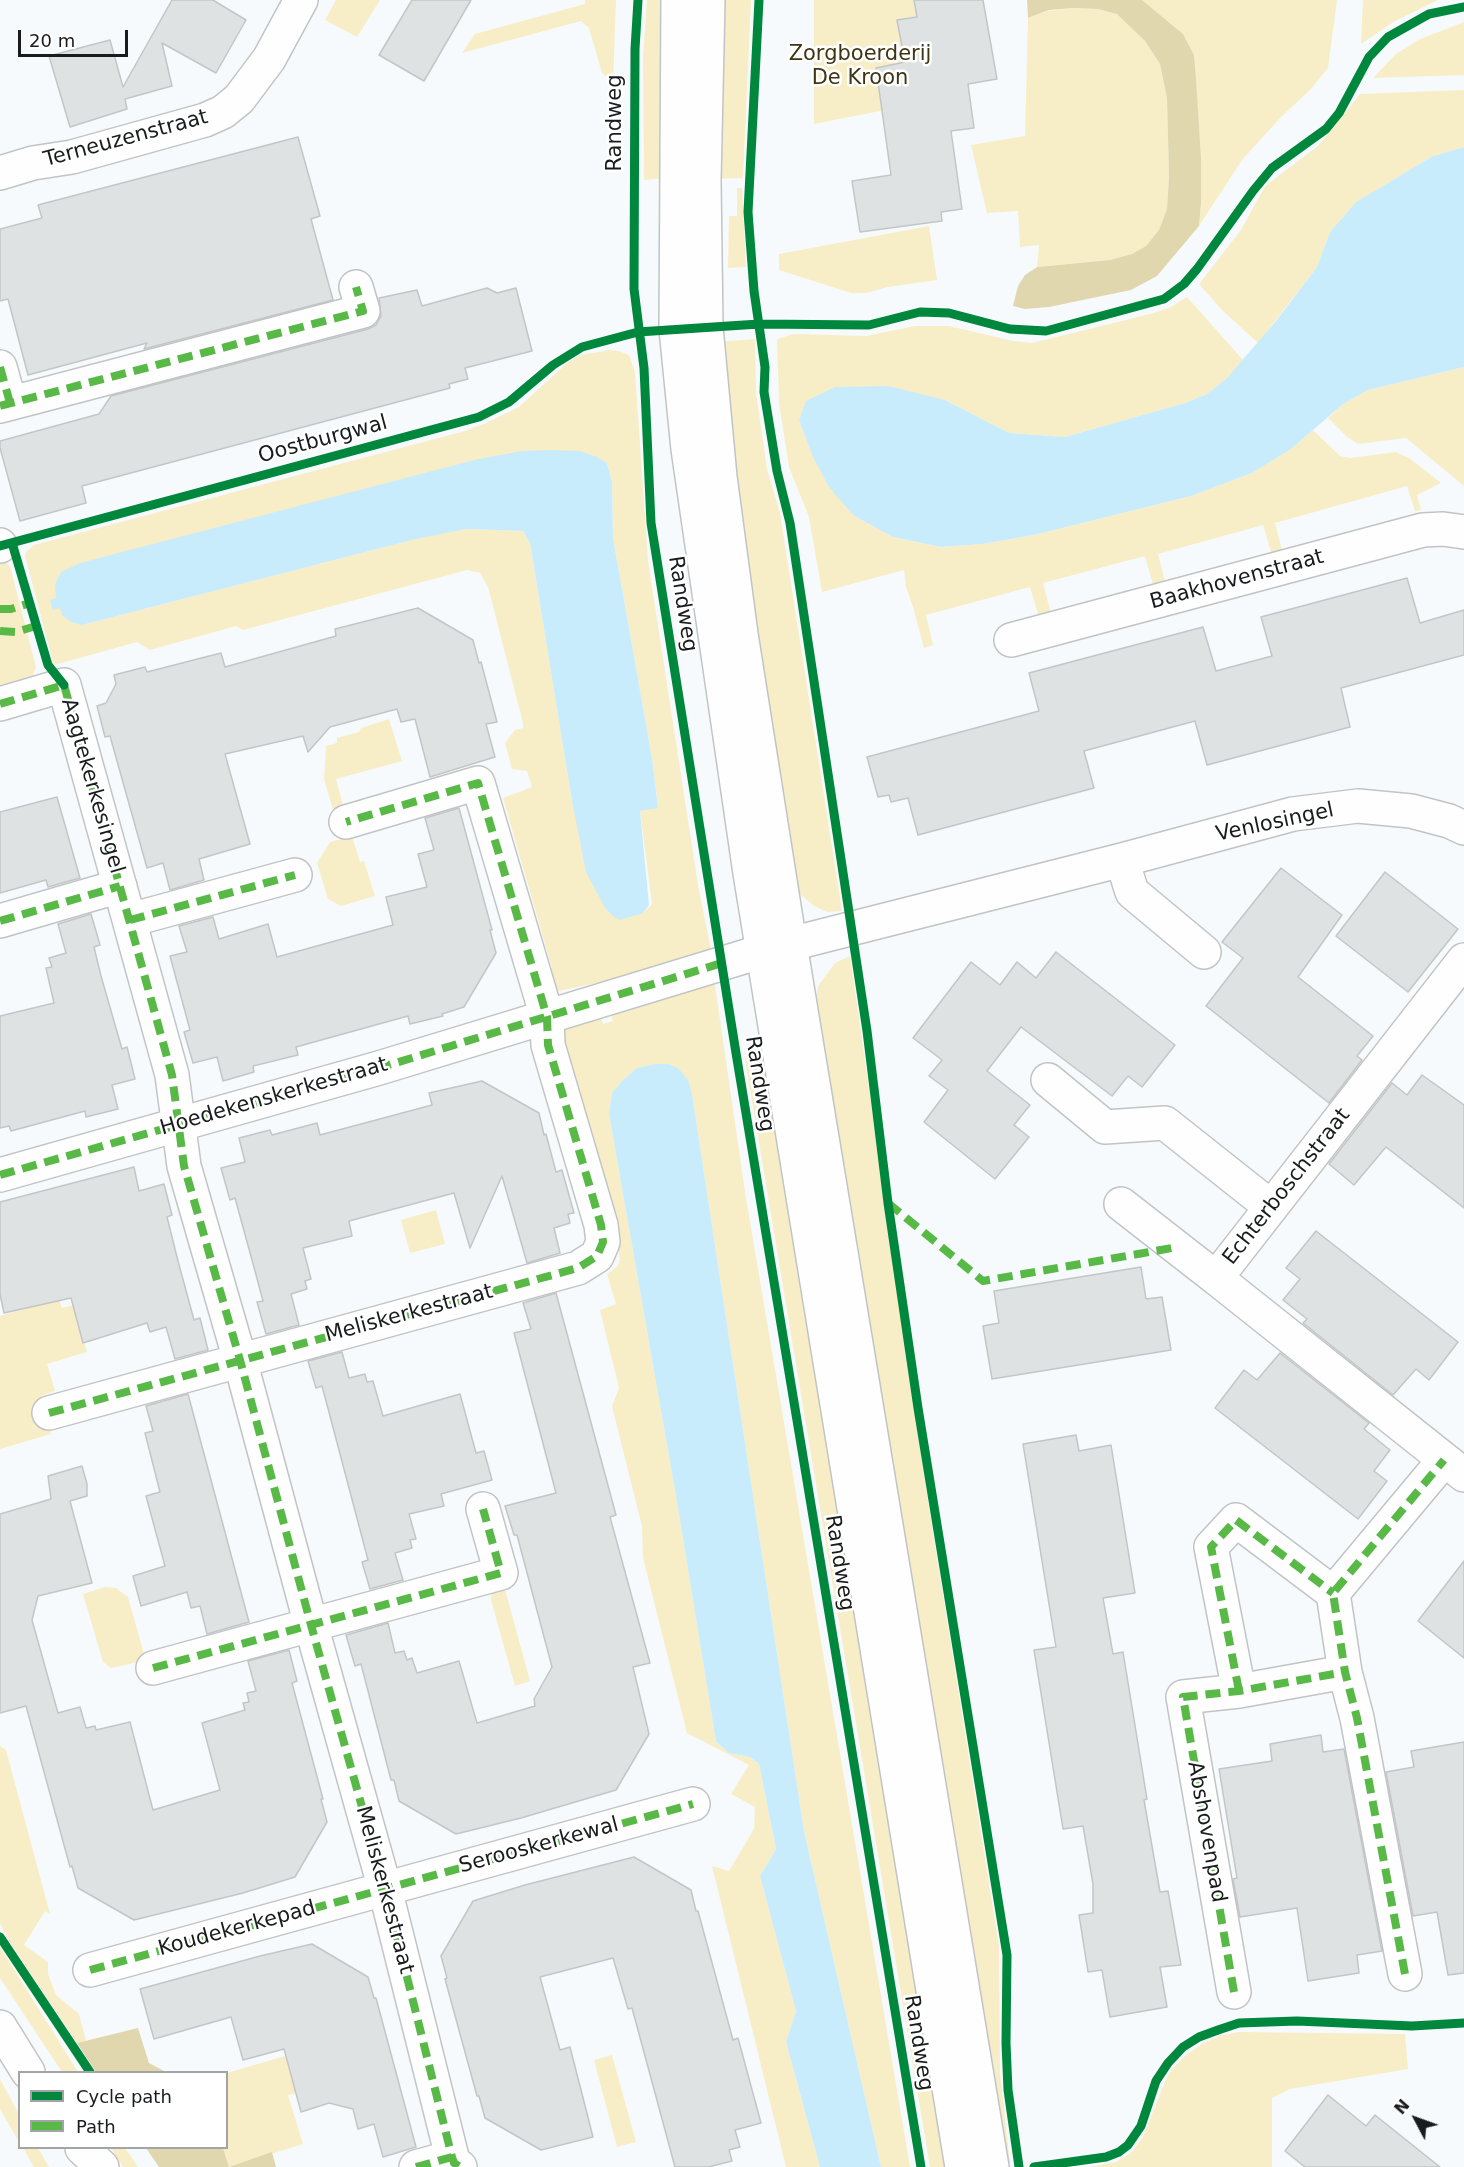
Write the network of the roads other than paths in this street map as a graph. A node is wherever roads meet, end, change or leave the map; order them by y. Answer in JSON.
{"nodes":[{"id":1,"x":302,"y":0,"type":"edge"},
{"id":2,"x":678,"y":0,"type":"edge"},
{"id":3,"x":708,"y":0,"type":"edge"},
{"id":4,"x":0,"y":173,"type":"edge"},
{"id":5,"x":356,"y":287,"type":"dead end"},
{"id":6,"x":0,"y":367,"type":"edge"},
{"id":7,"x":5,"y":404,"type":"edge"},
{"id":8,"x":1464,"y":532,"type":"edge"},
{"id":9,"x":1011,"y":640,"type":"dead end"},
{"id":10,"x":0,"y":704,"type":"edge"},
{"id":11,"x":346,"y":822,"type":"dead end"},
{"id":12,"x":1464,"y":828,"type":"edge"},
{"id":13,"x":1122,"y":860,"type":"junction"},
{"id":14,"x":295,"y":875,"type":"dead end"},
{"id":15,"x":120,"y":886,"type":"junction"},
{"id":16,"x":130,"y":920,"type":"junction"},
{"id":17,"x":0,"y":921,"type":"edge"},
{"id":18,"x":776,"y":948,"type":"junction"},
{"id":19,"x":1204,"y":952,"type":"dead end"},
{"id":20,"x":1464,"y":960,"type":"edge"},
{"id":21,"x":547,"y":1017,"type":"junction"},
{"id":22,"x":1048,"y":1080,"type":"dead end"},
{"id":23,"x":178,"y":1124,"type":"junction"},
{"id":24,"x":0,"y":1175,"type":"edge"},
{"id":25,"x":1121,"y":1204,"type":"dead end"},
{"id":26,"x":1271,"y":1207,"type":"junction"},
{"id":27,"x":1216,"y":1278,"type":"junction"},
{"id":28,"x":240,"y":1360,"type":"junction"},
{"id":29,"x":49,"y":1413,"type":"dead end"},
{"id":30,"x":1454,"y":1468,"type":"edge"},
{"id":31,"x":483,"y":1509,"type":"dead end"},
{"id":32,"x":1333,"y":1593,"type":"junction"},
{"id":33,"x":311,"y":1625,"type":"junction"},
{"id":34,"x":153,"y":1668,"type":"dead end"},
{"id":35,"x":1345,"y":1671,"type":"junction"},
{"id":36,"x":1239,"y":1691,"type":"junction"},
{"id":37,"x":693,"y":1804,"type":"dead end"},
{"id":38,"x":385,"y":1889,"type":"junction"},
{"id":39,"x":90,"y":1970,"type":"dead end"},
{"id":40,"x":1405,"y":1974,"type":"dead end"},
{"id":41,"x":1234,"y":1992,"type":"dead end"},
{"id":42,"x":0,"y":2027,"type":"edge"},
{"id":43,"x":27,"y":2071,"type":"edge"},
{"id":44,"x":67,"y":2149,"type":"edge"},
{"id":45,"x":83,"y":2149,"type":"edge"},
{"id":46,"x":456,"y":2162,"type":"edge"},
{"id":47,"x":72,"y":2167,"type":"edge"},
{"id":48,"x":102,"y":2167,"type":"edge"},
{"id":49,"x":416,"y":2167,"type":"edge"},
{"id":50,"x":962,"y":2167,"type":"edge"},
{"id":51,"x":992,"y":2167,"type":"edge"}],
"edges":[{"from":1,"to":4,"type":"street","name":"Terneuzenstraat"},
{"from":2,"to":18,"type":"street","name":"Randweg"},
{"from":3,"to":18,"type":"street","name":"Randweg"},
{"from":5,"to":7,"type":"street"},
{"from":6,"to":7,"type":"street"},
{"from":8,"to":9,"type":"street","name":"Baakhovenstraat"},
{"from":10,"to":15,"type":"street","name":"Aagtekerkesingel"},
{"from":11,"to":21,"type":"street"},
{"from":12,"to":13,"type":"street","name":"Venlosingel"},
{"from":13,"to":18,"type":"street","name":"Venlosingel"},
{"from":13,"to":19,"type":"street"},
{"from":14,"to":16,"type":"street"},
{"from":15,"to":16,"type":"street","name":"Aagtekerkesingel"},
{"from":15,"to":17,"type":"street","name":"Aagtekerkesingel"},
{"from":16,"to":23,"type":"street","name":"Aagtekerkesingel"},
{"from":18,"to":21,"type":"street","name":"Hoedekenskerkestraat"},
{"from":18,"to":50,"type":"street","name":"Randweg"},
{"from":18,"to":51,"type":"street","name":"Randweg"},
{"from":20,"to":26,"type":"street","name":"Echterboschstraat"},
{"from":21,"to":23,"type":"street","name":"Hoedekenskerkestraat"},
{"from":21,"to":28,"type":"street","name":"Meliskerkestraat"},
{"from":22,"to":26,"type":"street"},
{"from":23,"to":24,"type":"street","name":"Hoedekenskerkestraat"},
{"from":23,"to":28,"type":"street","name":"Meliskerkestraat"},
{"from":25,"to":27,"type":"street"},
{"from":26,"to":27,"type":"street","name":"Echterboschstraat"},
{"from":27,"to":30,"type":"street","name":"Echterboschstraat"},
{"from":28,"to":29,"type":"street","name":"Meliskerkestraat"},
{"from":28,"to":33,"type":"street","name":"Meliskerkestraat"},
{"from":30,"to":32,"type":"street"},
{"from":31,"to":33,"type":"street"},
{"from":32,"to":35,"type":"street"},
{"from":32,"to":36,"type":"street"},
{"from":33,"to":34,"type":"street"},
{"from":33,"to":38,"type":"street","name":"Meliskerkestraat"},
{"from":35,"to":36,"type":"street","name":"Abshovenpad"},
{"from":35,"to":40,"type":"street"},
{"from":36,"to":41,"type":"street","name":"Abshovenpad"},
{"from":37,"to":38,"type":"street","name":"Serooskerkewal"},
{"from":38,"to":39,"type":"street","name":"Koudekerkepad"},
{"from":38,"to":46,"type":"street","name":"Meliskerkestraat"},
{"from":42,"to":43,"type":"street"},
{"from":44,"to":47,"type":"street"},
{"from":45,"to":48,"type":"street"},
{"from":46,"to":49,"type":"street","name":"Meliskerkestraat"}]}
